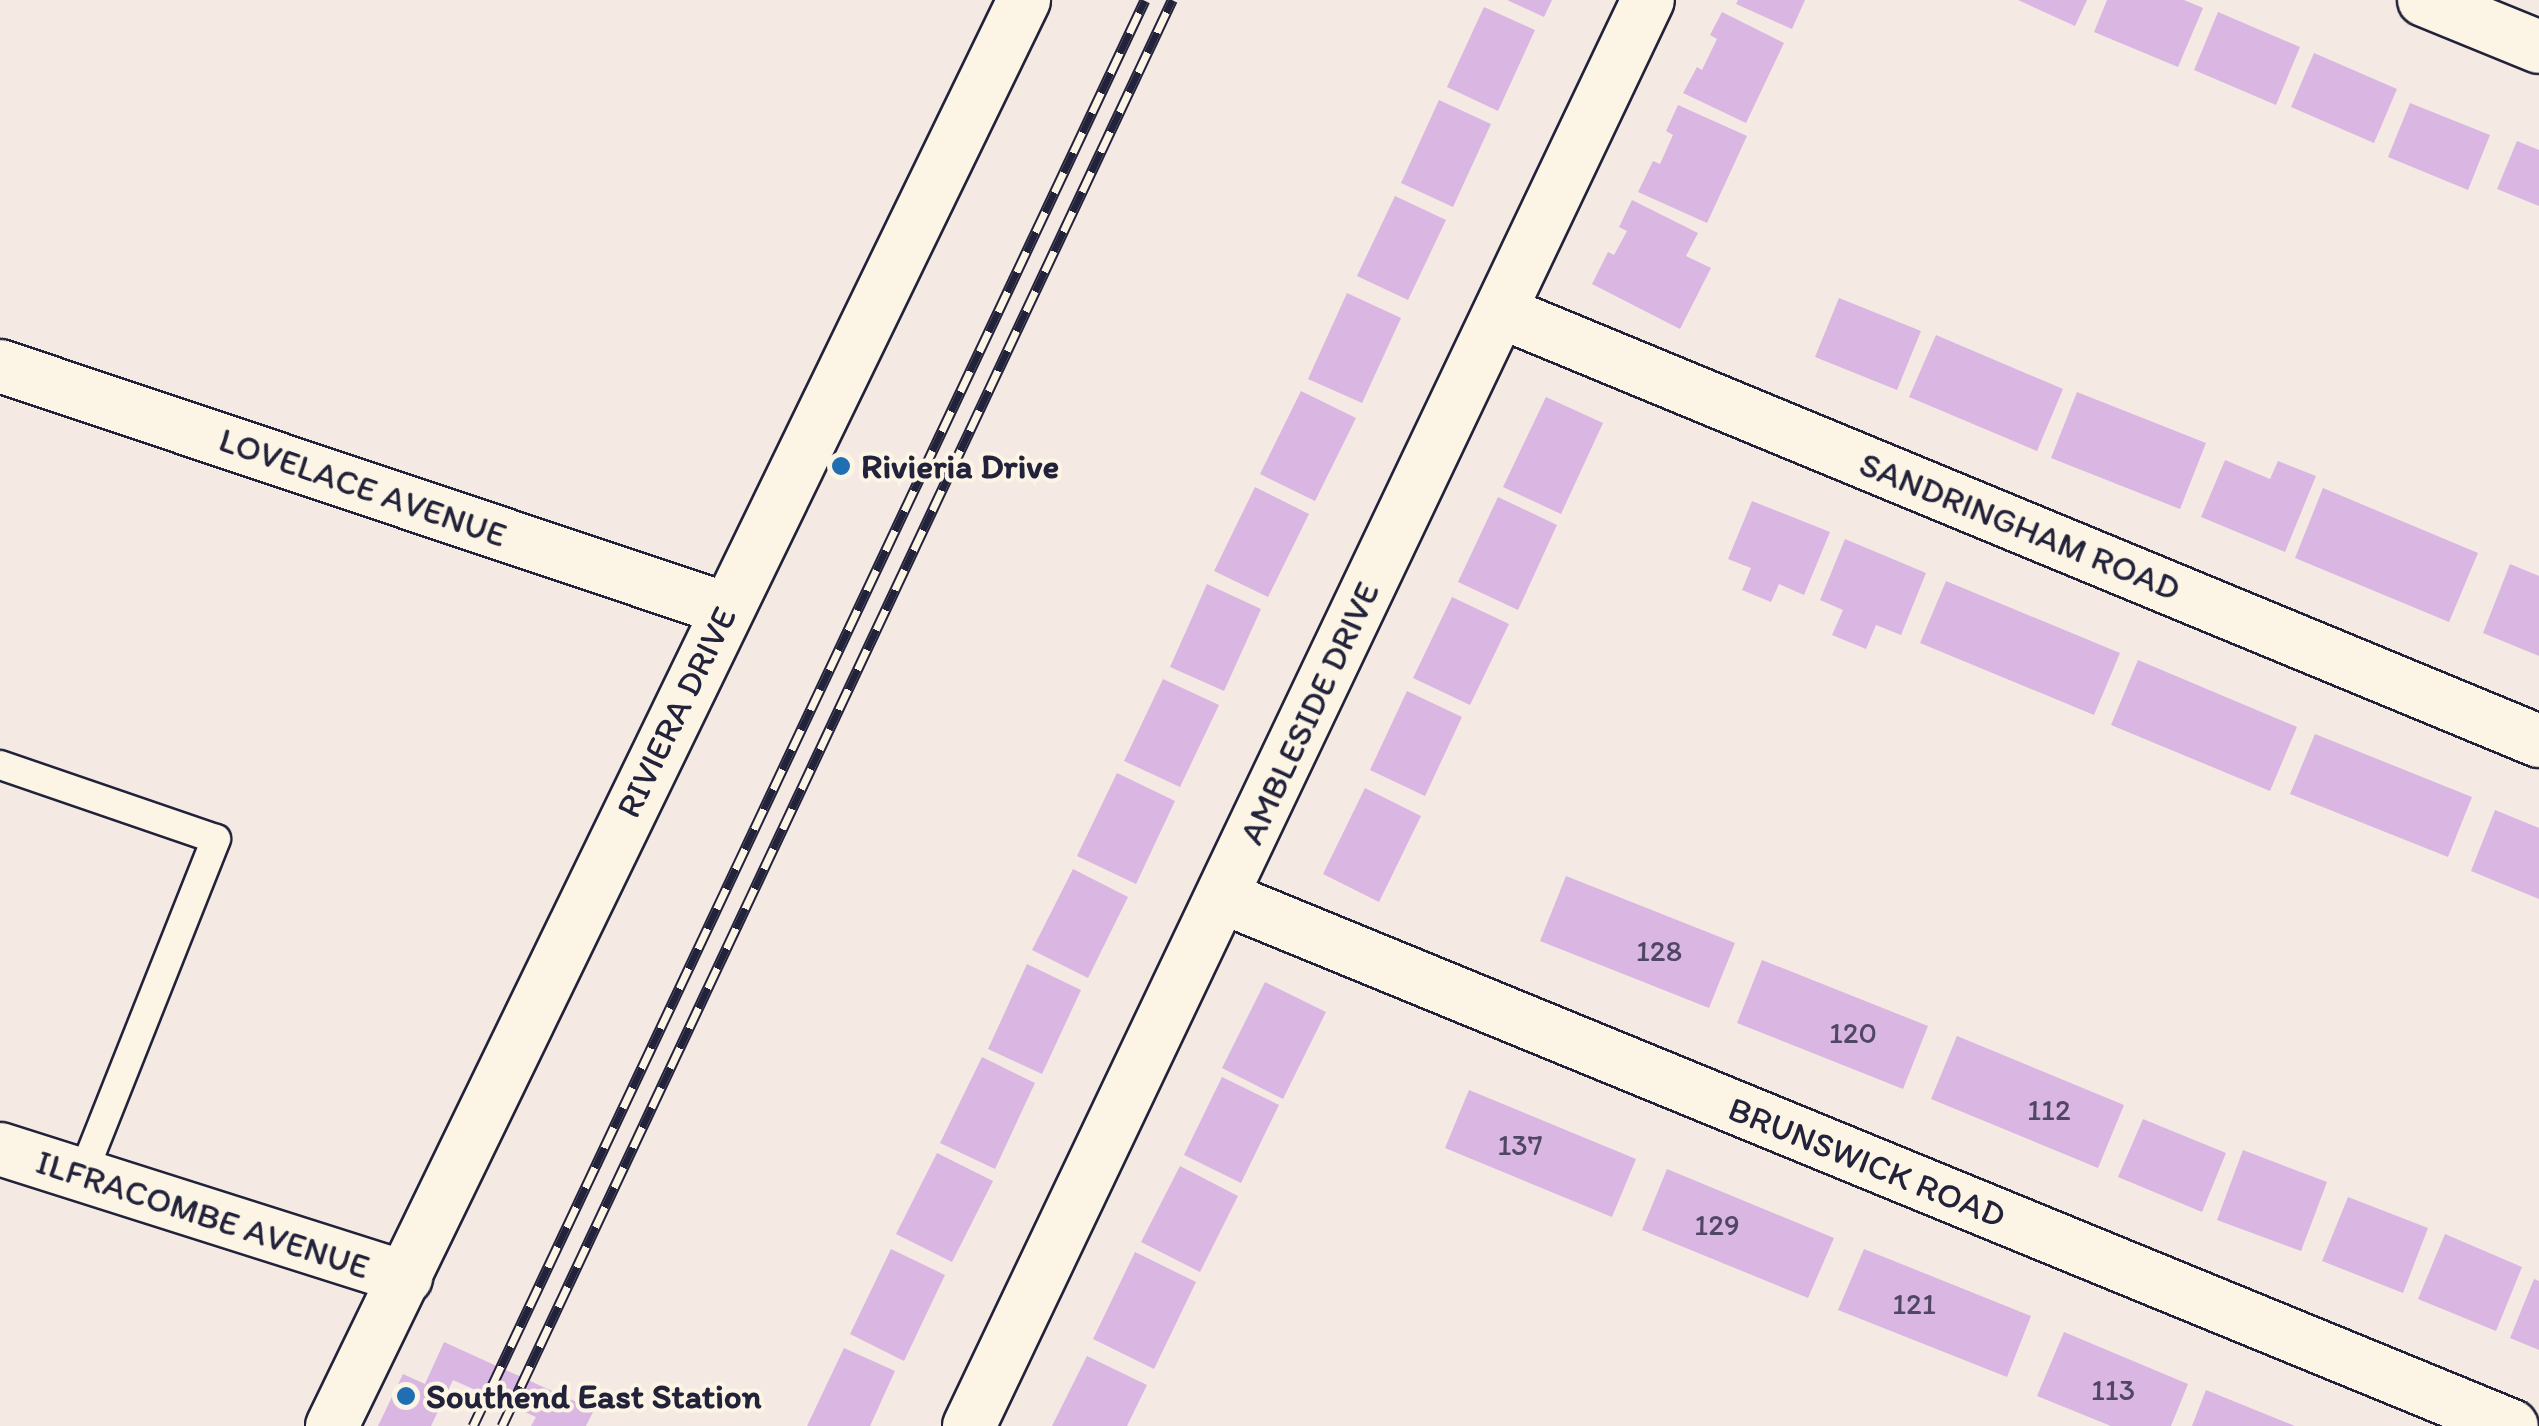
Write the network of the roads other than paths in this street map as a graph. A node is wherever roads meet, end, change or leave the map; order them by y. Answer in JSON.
{"nodes":[{"id":1,"x":1024,"y":0,"type":"edge"},
{"id":2,"x":1648,"y":0,"type":"edge"},
{"id":3,"x":2424,"y":0,"type":"edge"},
{"id":4,"x":2539,"y":47,"type":"edge"},
{"id":5,"x":1500,"y":312,"type":"junction"},
{"id":6,"x":0,"y":366,"type":"edge"},
{"id":7,"x":726,"y":609,"type":"junction"},
{"id":8,"x":2539,"y":740,"type":"edge"},
{"id":9,"x":0,"y":764,"type":"edge"},
{"id":10,"x":1222,"y":897,"type":"junction"},
{"id":11,"x":0,"y":1149,"type":"edge"},
{"id":12,"x":82,"y":1176,"type":"junction"},
{"id":13,"x":406,"y":1278,"type":"junction"},
{"id":14,"x":332,"y":1426,"type":"edge"},
{"id":15,"x":969,"y":1426,"type":"edge"},
{"id":16,"x":2512,"y":1426,"type":"edge"}],
"edges":[{"from":1,"to":7,"type":"street","name":"RIVIERA DRIVE"},
{"from":2,"to":5,"type":"street","name":"AMBLESIDE DRIVE"},
{"from":3,"to":4,"type":"street"},
{"from":5,"to":8,"type":"street","name":"SANDRINGHAM ROAD"},
{"from":5,"to":10,"type":"street","name":"AMBLESIDE DRIVE"},
{"from":6,"to":7,"type":"street","name":"LOVELACE AVENUE"},
{"from":7,"to":13,"type":"street","name":"RIVIERA DRIVE"},
{"from":9,"to":12,"type":"lane"},
{"from":10,"to":15,"type":"street","name":"AMBLESIDE DRIVE"},
{"from":10,"to":16,"type":"street","name":"BRUNSWICK ROAD"},
{"from":11,"to":12,"type":"street","name":"ILFRACOMBE AVENUE"},
{"from":12,"to":13,"type":"street","name":"ILFRACOMBE AVENUE"},
{"from":13,"to":14,"type":"street","name":"RIVIERA DRIVE"}]}
